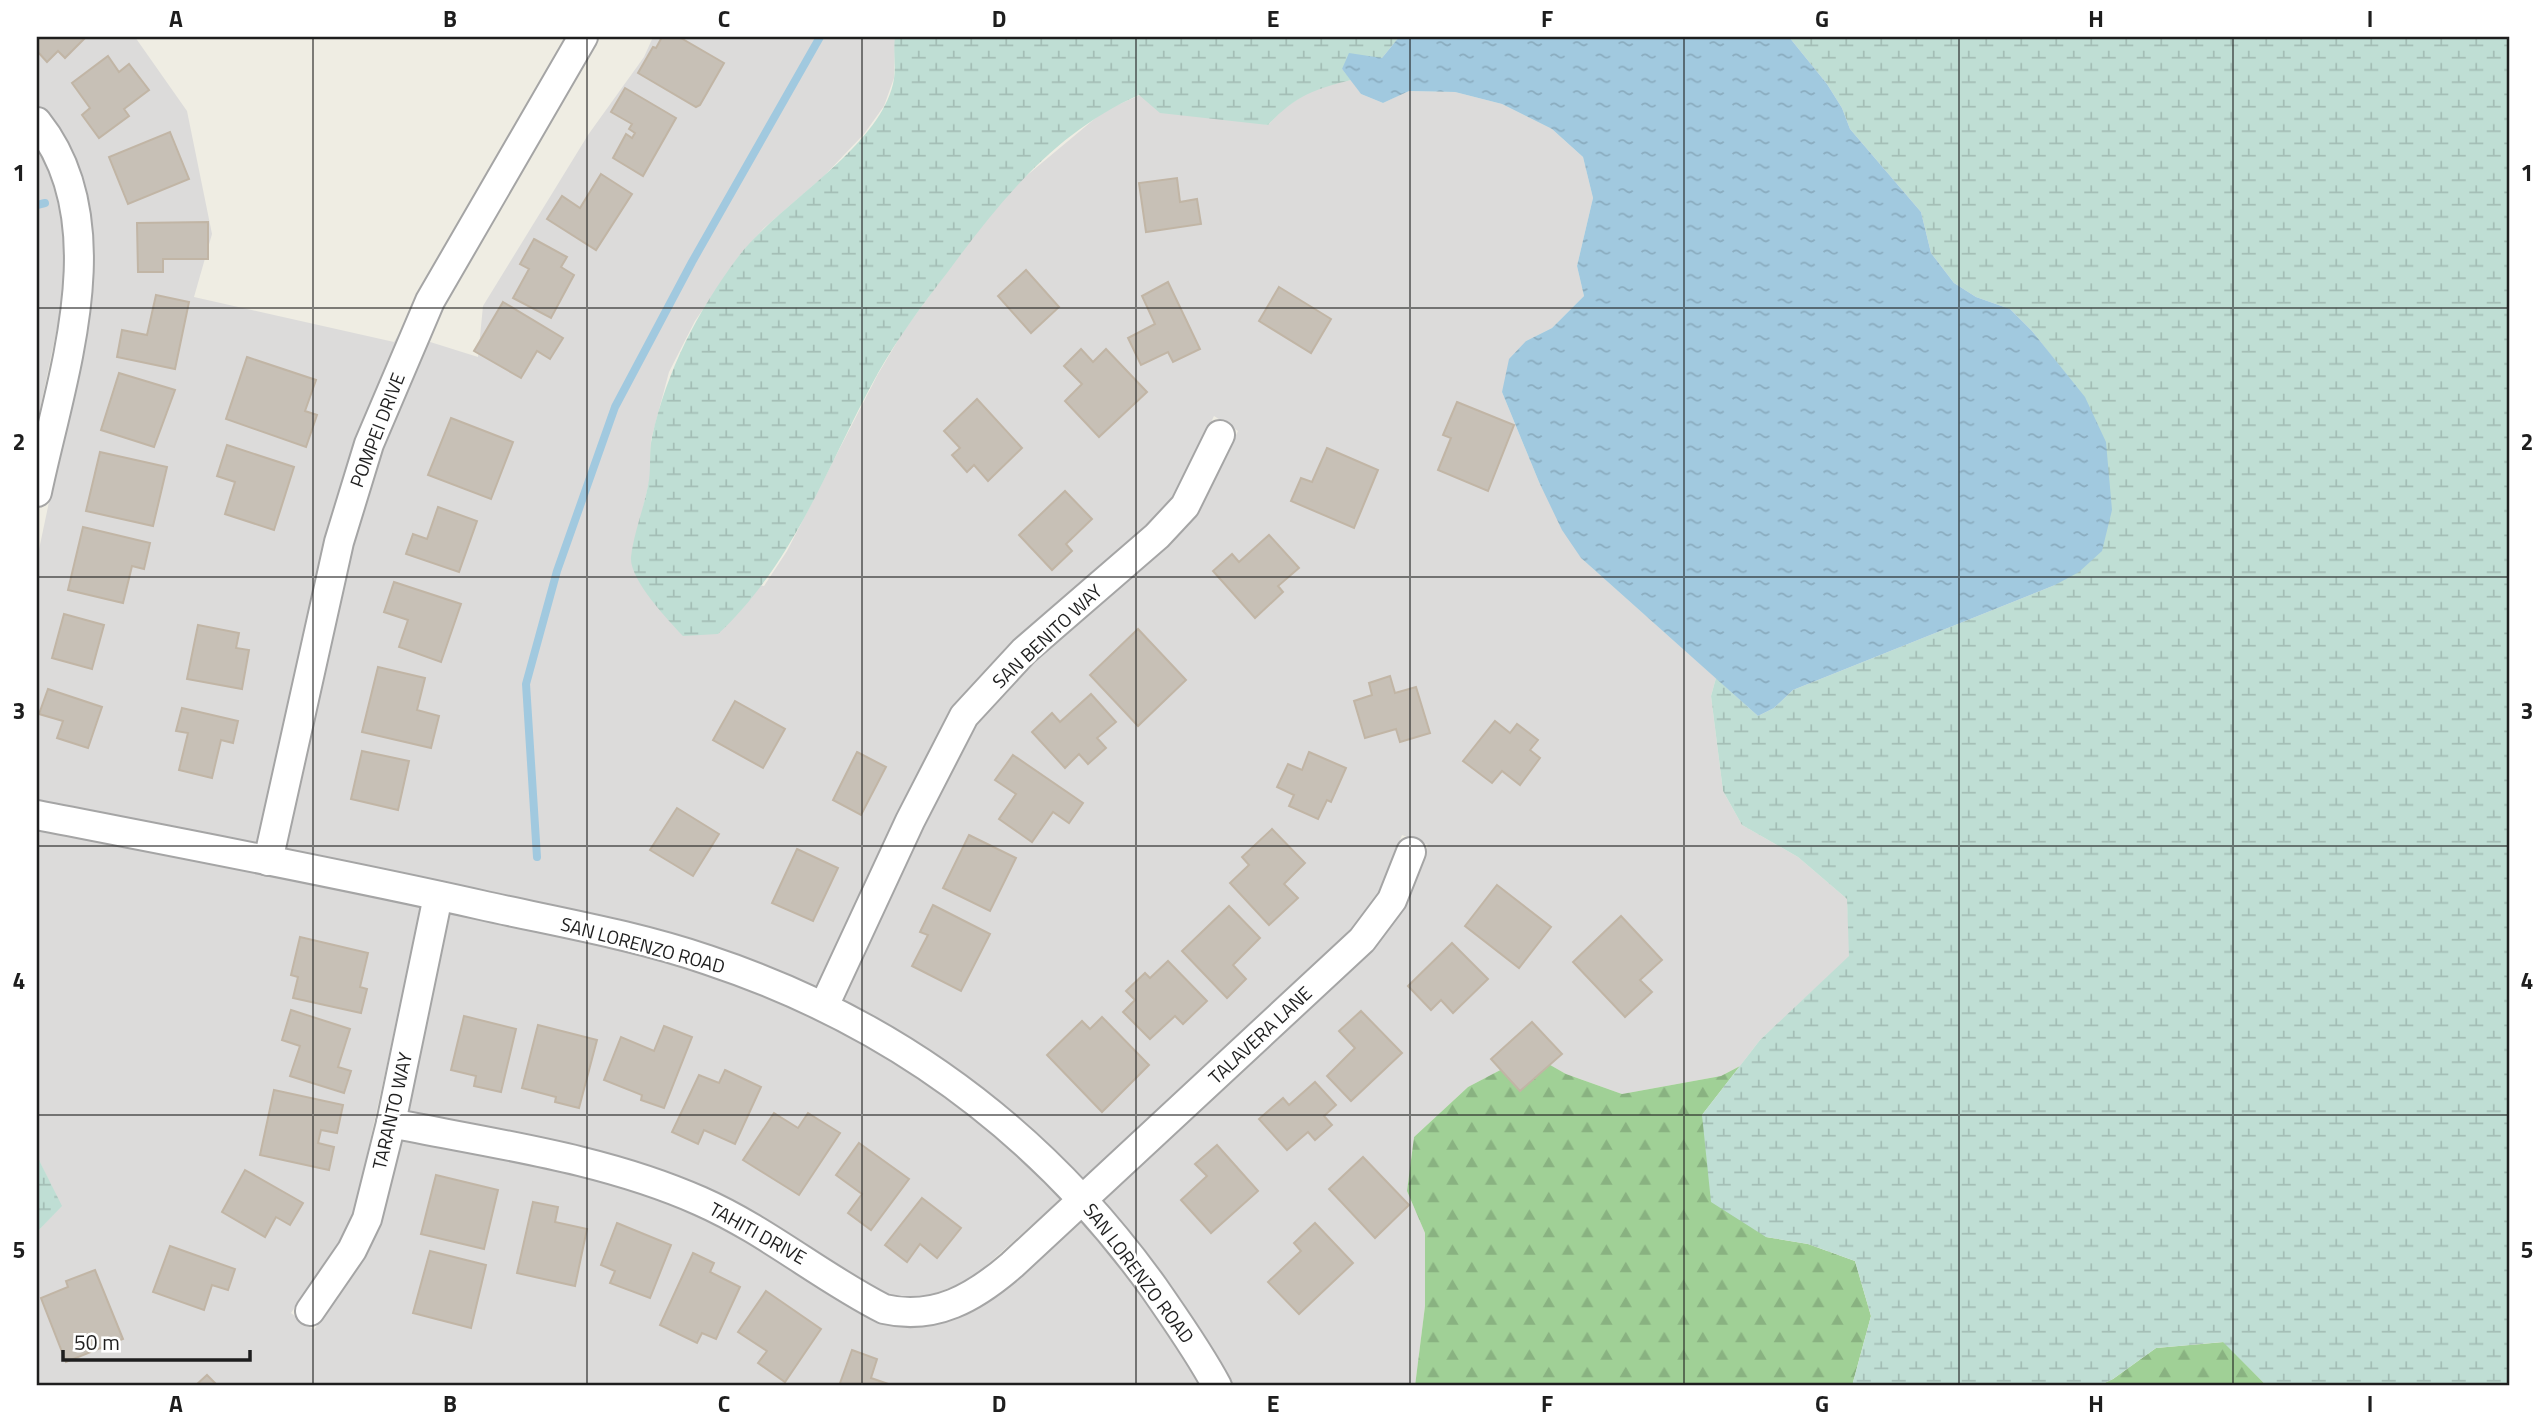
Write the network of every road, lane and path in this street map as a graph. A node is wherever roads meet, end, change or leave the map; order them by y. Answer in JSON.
{"nodes":[{"id":1,"x":583,"y":37,"type":"edge"},
{"id":2,"x":37,"y":122,"type":"edge"},
{"id":3,"x":1220,"y":435,"type":"dead end"},
{"id":4,"x":37,"y":492,"type":"edge"},
{"id":5,"x":37,"y":815,"type":"edge"},
{"id":6,"x":1411,"y":852,"type":"dead end"},
{"id":7,"x":268,"y":861,"type":"junction"},
{"id":8,"x":438,"y":895,"type":"junction"},
{"id":9,"x":824,"y":1006,"type":"junction"},
{"id":10,"x":391,"y":1122,"type":"junction"},
{"id":11,"x":1083,"y":1198,"type":"junction"},
{"id":12,"x":310,"y":1311,"type":"dead end"},
{"id":13,"x":1217,"y":1386,"type":"edge"}],
"edges":[{"from":1,"to":7,"type":"street","name":"POMPEI DRIVE"},
{"from":2,"to":4,"type":"street"},
{"from":3,"to":9,"type":"street","name":"SAN BENITO WAY"},
{"from":5,"to":7,"type":"street","name":"SAN LORENZO ROAD"},
{"from":6,"to":11,"type":"street","name":"TALAVERA LANE"},
{"from":7,"to":8,"type":"street","name":"SAN LORENZO ROAD"},
{"from":8,"to":9,"type":"street","name":"SAN LORENZO ROAD"},
{"from":8,"to":10,"type":"street","name":"TARANTO WAY"},
{"from":9,"to":11,"type":"street","name":"SAN LORENZO ROAD"},
{"from":10,"to":11,"type":"street","name":"TAHITI DRIVE"},
{"from":10,"to":12,"type":"street","name":"TARANTO WAY"},
{"from":11,"to":13,"type":"street","name":"SAN LORENZO ROAD"}]}
